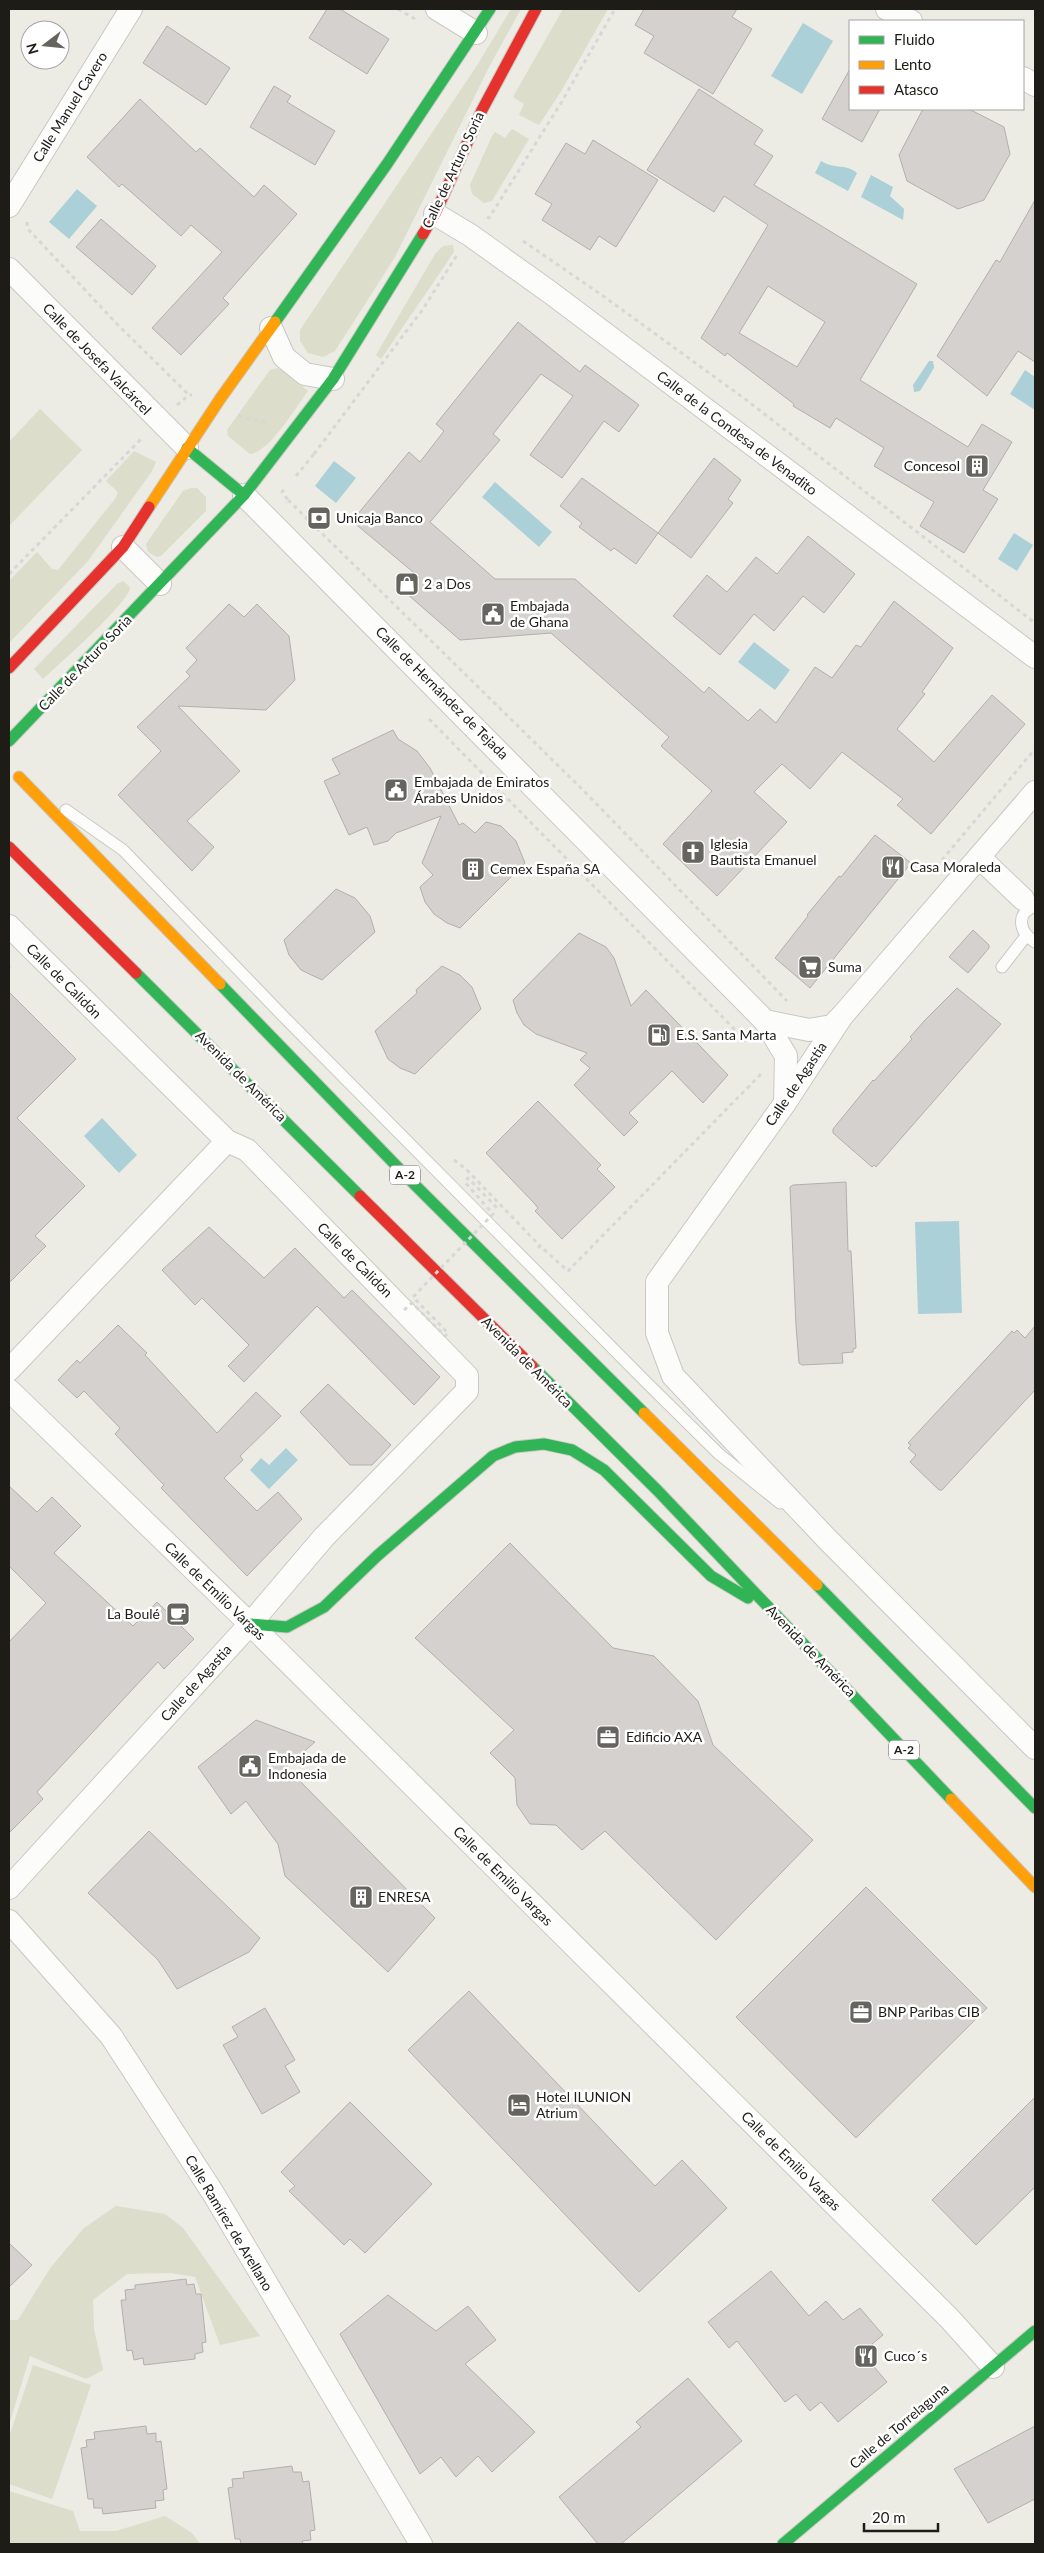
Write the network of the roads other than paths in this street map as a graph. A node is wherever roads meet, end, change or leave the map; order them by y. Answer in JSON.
{"nodes":[{"id":1,"x":131,"y":9,"type":"edge"},
{"id":2,"x":436,"y":9,"type":"edge"},
{"id":3,"x":490,"y":9,"type":"edge"},
{"id":4,"x":536,"y":9,"type":"edge"},
{"id":5,"x":887,"y":9,"type":"edge"},
{"id":6,"x":909,"y":20,"type":"edge"},
{"id":7,"x":476,"y":33,"type":"junction"},
{"id":8,"x":1024,"y":79,"type":"edge"},
{"id":9,"x":1035,"y":85,"type":"edge"},
{"id":10,"x":9,"y":206,"type":"edge"},
{"id":11,"x":435,"y":214,"type":"junction"},
{"id":12,"x":9,"y":268,"type":"edge"},
{"id":13,"x":271,"y":328,"type":"junction"},
{"id":14,"x":333,"y":379,"type":"junction"},
{"id":15,"x":187,"y":448,"type":"junction"},
{"id":16,"x":244,"y":496,"type":"junction"},
{"id":17,"x":122,"y":548,"type":"junction"},
{"id":18,"x":160,"y":584,"type":"junction"},
{"id":19,"x":1035,"y":656,"type":"edge"},
{"id":20,"x":9,"y":668,"type":"edge"},
{"id":21,"x":9,"y":741,"type":"edge"},
{"id":22,"x":19,"y":777,"type":"joint"},
{"id":23,"x":1035,"y":792,"type":"edge"},
{"id":24,"x":9,"y":847,"type":"edge"},
{"id":25,"x":979,"y":856,"type":"junction"},
{"id":26,"x":1028,"y":904,"type":"edge"},
{"id":27,"x":9,"y":926,"type":"edge"},
{"id":28,"x":1031,"y":939,"type":"edge"},
{"id":29,"x":1002,"y":967,"type":"dead end"},
{"id":30,"x":842,"y":1016,"type":"junction"},
{"id":31,"x":764,"y":1021,"type":"junction"},
{"id":32,"x":785,"y":1102,"type":"junction"},
{"id":33,"x":227,"y":1141,"type":"junction"},
{"id":34,"x":9,"y":1370,"type":"edge"},
{"id":35,"x":9,"y":1390,"type":"edge"},
{"id":36,"x":467,"y":1391,"type":"joint"},
{"id":37,"x":827,"y":1540,"type":"junction"},
{"id":38,"x":773,"y":1612,"type":"junction"},
{"id":39,"x":250,"y":1624,"type":"junction"},
{"id":40,"x":1035,"y":1748,"type":"edge"},
{"id":41,"x":1035,"y":1808,"type":"edge"},
{"id":42,"x":1035,"y":1887,"type":"edge"},
{"id":43,"x":9,"y":1888,"type":"edge"},
{"id":44,"x":9,"y":1921,"type":"edge"},
{"id":45,"x":1035,"y":2330,"type":"edge"},
{"id":46,"x":993,"y":2366,"type":"junction"},
{"id":47,"x":421,"y":2544,"type":"edge"},
{"id":48,"x":783,"y":2544,"type":"edge"}],
"edges":[{"from":1,"to":10,"type":"street","name":"Calle Manuel Cavero"},
{"from":2,"to":7,"type":"street"},
{"from":3,"to":7,"type":"main road"},
{"from":4,"to":11,"type":"main road","name":"Calle de Arturo Soria"},
{"from":5,"to":6,"type":"street"},
{"from":7,"to":13,"type":"main road"},
{"from":8,"to":9,"type":"street"},
{"from":11,"to":14,"type":"main road","name":"Calle de Arturo Soria"},
{"from":11,"to":19,"type":"street","name":"Calle de la Condesa de Venadito"},
{"from":12,"to":15,"type":"street","name":"Calle de Josefa Valcárcel"},
{"from":13,"to":14,"type":"street"},
{"from":13,"to":15,"type":"main road"},
{"from":14,"to":16,"type":"main road","name":"Calle de Arturo Soria"},
{"from":15,"to":16,"type":"main road"},
{"from":15,"to":17,"type":"main road"},
{"from":16,"to":18,"type":"main road","name":"Calle de Arturo Soria"},
{"from":16,"to":31,"type":"street","name":"Calle de Hernández de Tejada"},
{"from":17,"to":18,"type":"street"},
{"from":17,"to":20,"type":"main road"},
{"from":18,"to":21,"type":"main road","name":"Calle de Arturo Soria"},
{"from":22,"to":37,"type":"lane"},
{"from":22,"to":41,"type":"main road","number":"A-2"},
{"from":23,"to":25,"type":"street","name":"Calle de Agastia"},
{"from":24,"to":38,"type":"main road","name":"Avenida de América","number":"A-2"},
{"from":25,"to":26,"type":"street"},
{"from":25,"to":30,"type":"street","name":"Calle de Agastia"},
{"from":26,"to":28,"type":"lane"},
{"from":27,"to":33,"type":"street","name":"Calle de Calidón"},
{"from":28,"to":29,"type":"lane"},
{"from":30,"to":31,"type":"street"},
{"from":30,"to":32,"type":"street","name":"Calle de Agastia"},
{"from":31,"to":32,"type":"street","name":"Calle de Hernández de Tejada"},
{"from":32,"to":37,"type":"street","name":"Calle de Agastia"},
{"from":33,"to":34,"type":"street"},
{"from":33,"to":36,"type":"street","name":"Calle de Calidón"},
{"from":35,"to":39,"type":"street","name":"Calle de Emilio Vargas"},
{"from":36,"to":39,"type":"street","name":"Calle de Agastia"},
{"from":37,"to":40,"type":"street"},
{"from":38,"to":39,"type":"main road"},
{"from":38,"to":42,"type":"main road","name":"Avenida de América","number":"A-2"},
{"from":39,"to":43,"type":"street","name":"Calle de Agastia"},
{"from":39,"to":46,"type":"street","name":"Calle de Emilio Vargas"},
{"from":44,"to":47,"type":"street","name":"Calle Ramírez de Arellano"},
{"from":45,"to":46,"type":"main road","name":"Calle de Torrelaguna"},
{"from":46,"to":48,"type":"main road","name":"Calle de Torrelaguna"}]}
